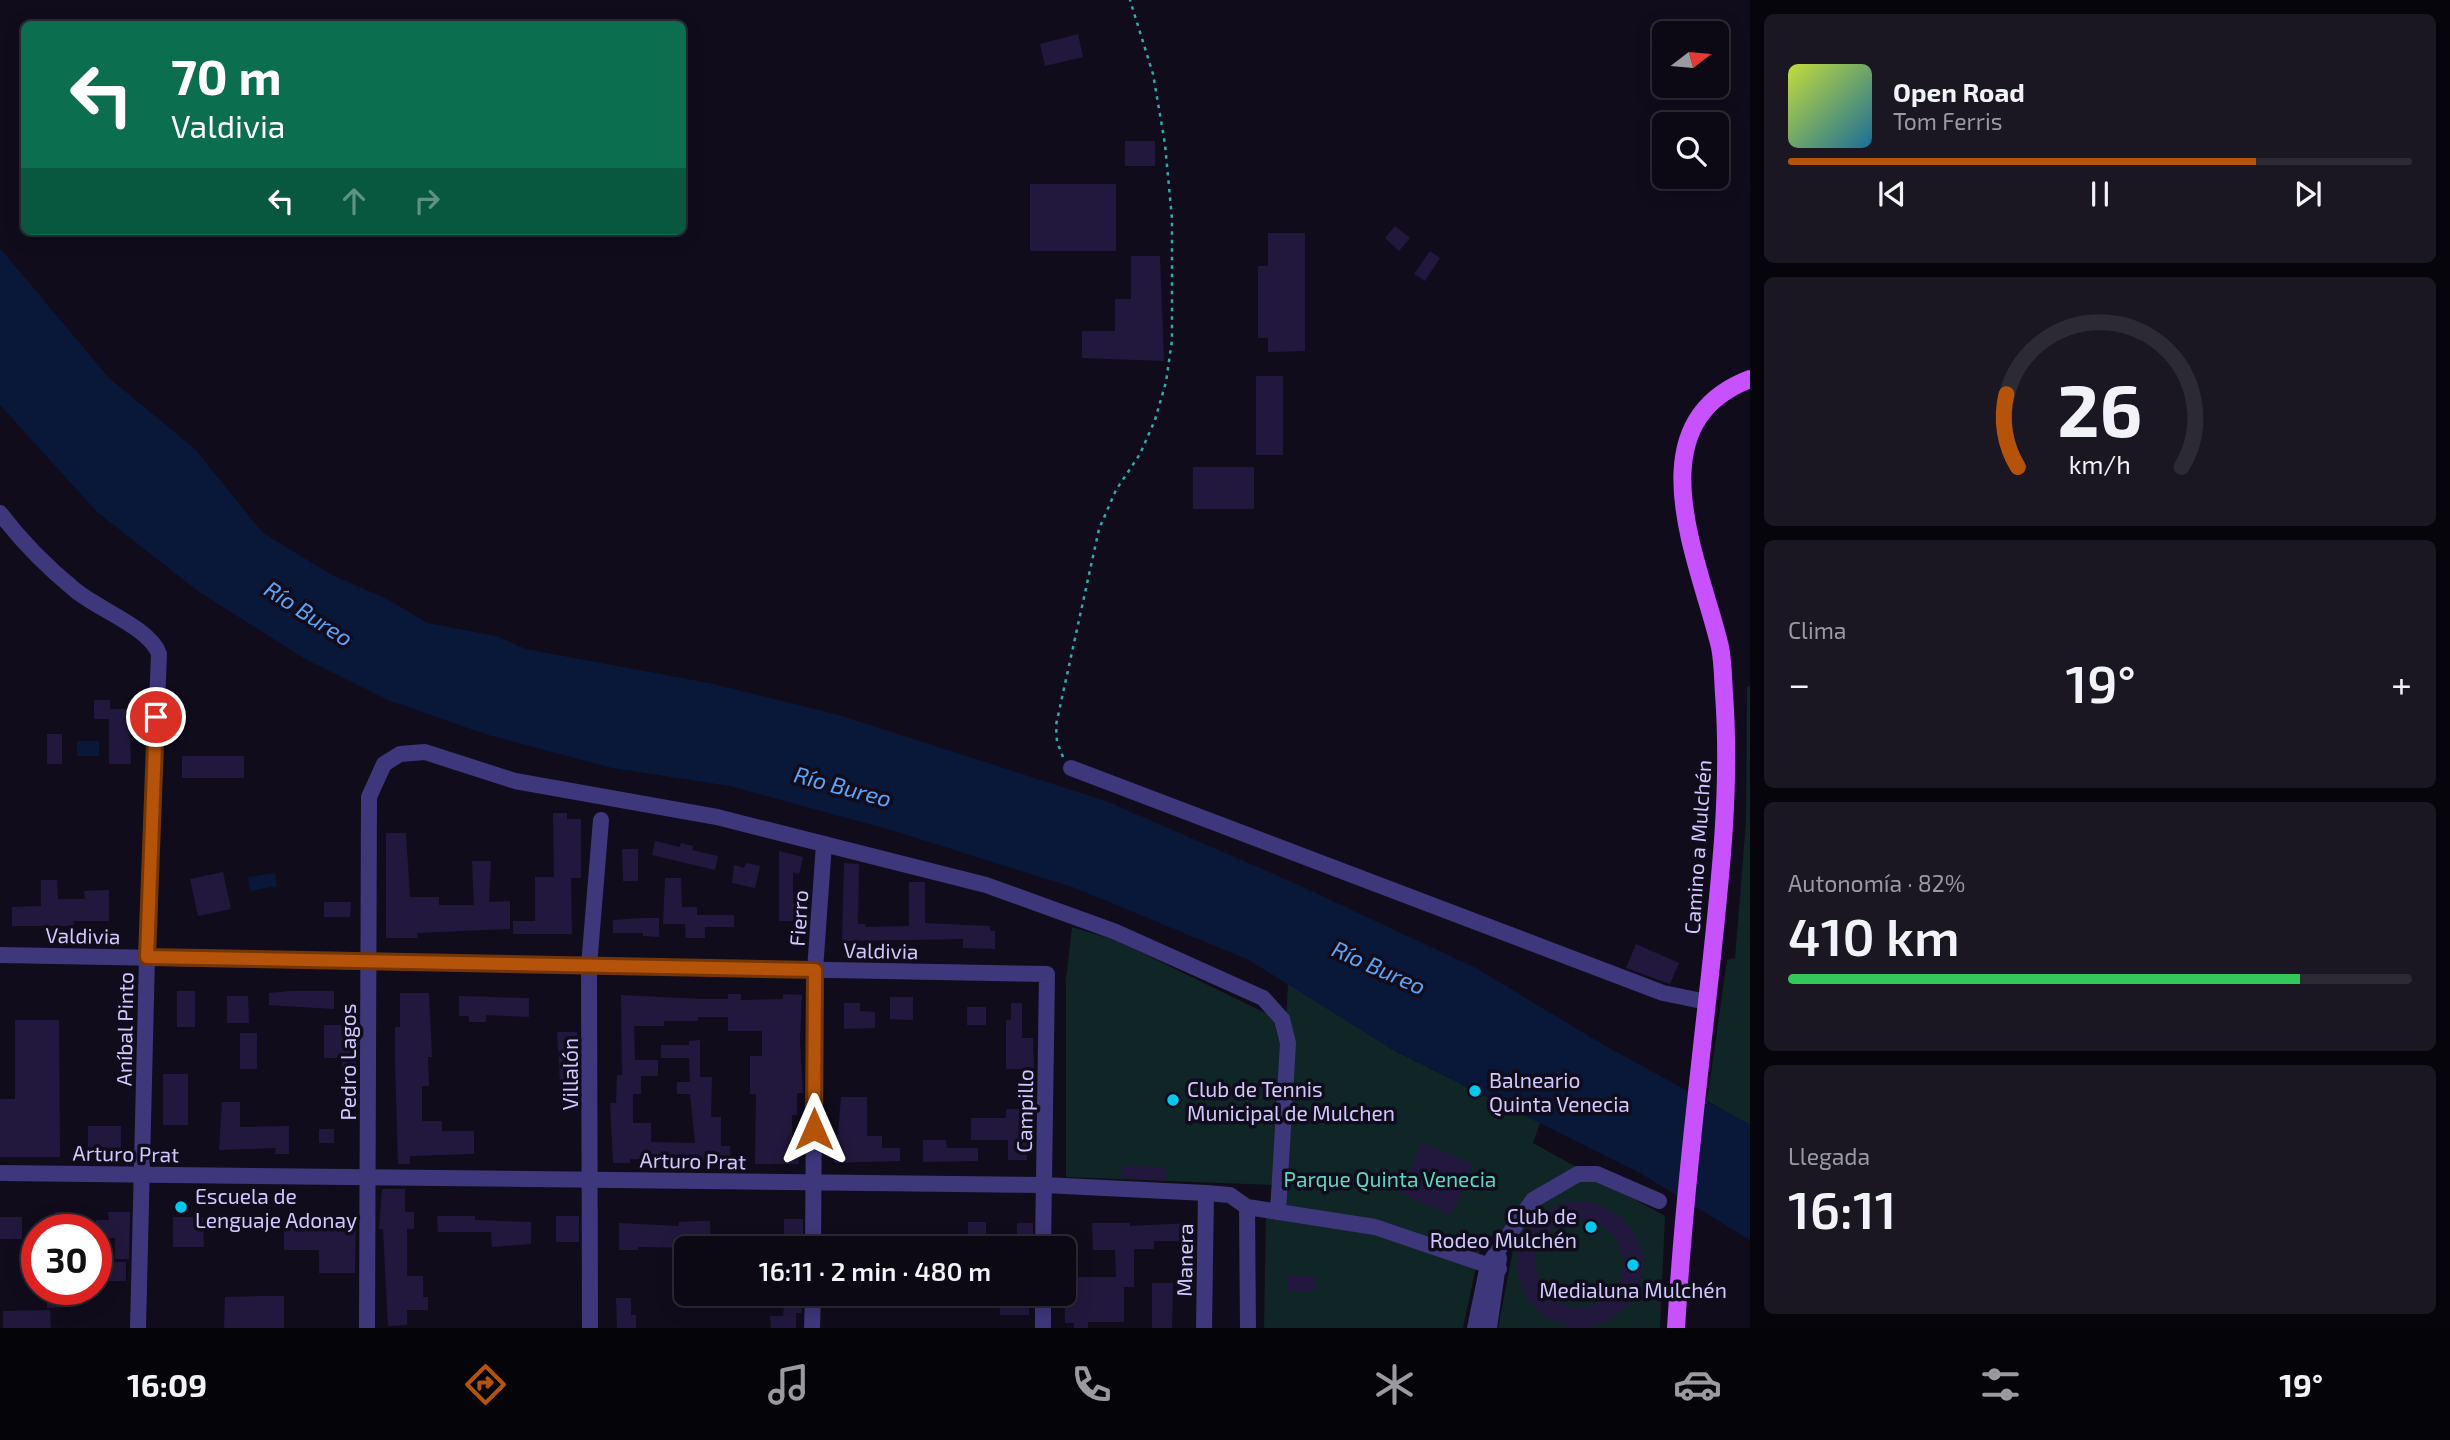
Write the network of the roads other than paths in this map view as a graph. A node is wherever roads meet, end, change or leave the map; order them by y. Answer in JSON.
{"nodes":[{"id":1,"x":1750,"y":379,"type":"edge"},
{"id":2,"x":0,"y":513,"type":"edge"},
{"id":3,"x":1072,"y":768,"type":"road end"},
{"id":4,"x":601,"y":820,"type":"dead end"},
{"id":5,"x":824,"y":844,"type":"junction"},
{"id":6,"x":0,"y":955,"type":"edge"},
{"id":7,"x":147,"y":957,"type":"junction"},
{"id":8,"x":368,"y":962,"type":"junction"},
{"id":9,"x":589,"y":966,"type":"junction"},
{"id":10,"x":815,"y":970,"type":"junction"},
{"id":11,"x":1047,"y":974,"type":"joint"},
{"id":12,"x":1707,"y":1002,"type":"junction"},
{"id":13,"x":0,"y":1173,"type":"edge"},
{"id":14,"x":141,"y":1174,"type":"junction"},
{"id":15,"x":367,"y":1177,"type":"junction"},
{"id":16,"x":590,"y":1179,"type":"junction"},
{"id":17,"x":814,"y":1182,"type":"junction"},
{"id":18,"x":1044,"y":1185,"type":"junction"},
{"id":19,"x":1206,"y":1194,"type":"junction"},
{"id":20,"x":1659,"y":1201,"type":"dead end"},
{"id":21,"x":1247,"y":1207,"type":"junction"},
{"id":22,"x":1278,"y":1212,"type":"junction"},
{"id":23,"x":813,"y":1236,"type":"edge"},
{"id":24,"x":1043,"y":1236,"type":"edge"},
{"id":25,"x":1495,"y":1263,"type":"junction"},
{"id":26,"x":813,"y":1306,"type":"edge"},
{"id":27,"x":1043,"y":1306,"type":"edge"},
{"id":28,"x":138,"y":1328,"type":"edge"},
{"id":29,"x":367,"y":1328,"type":"edge"},
{"id":30,"x":590,"y":1328,"type":"edge"},
{"id":31,"x":813,"y":1328,"type":"edge"},
{"id":32,"x":1042,"y":1328,"type":"edge"},
{"id":33,"x":1204,"y":1328,"type":"edge"},
{"id":34,"x":1248,"y":1328,"type":"edge"},
{"id":35,"x":1475,"y":1328,"type":"edge"},
{"id":36,"x":1489,"y":1328,"type":"edge"},
{"id":37,"x":1676,"y":1328,"type":"edge"}],
"edges":[{"from":1,"to":12,"type":"main road","name":"Camino a Mulchén"},
{"from":2,"to":7,"type":"street","name":"Aníbal Pinto"},
{"from":3,"to":12,"type":"street"},
{"from":4,"to":9,"type":"street","name":"Villalón"},
{"from":5,"to":8,"type":"street","name":"Pedro Lagos"},
{"from":5,"to":10,"type":"street","name":"Fierro"},
{"from":5,"to":22,"type":"street"},
{"from":6,"to":7,"type":"street","name":"Valdivia"},
{"from":7,"to":8,"type":"street","name":"Valdivia"},
{"from":7,"to":14,"type":"street","name":"Aníbal Pinto"},
{"from":8,"to":9,"type":"street","name":"Valdivia"},
{"from":8,"to":15,"type":"street","name":"Pedro Lagos"},
{"from":9,"to":10,"type":"street","name":"Valdivia"},
{"from":9,"to":16,"type":"street","name":"Villalón"},
{"from":10,"to":11,"type":"street","name":"Valdivia"},
{"from":10,"to":17,"type":"street","name":"Fierro"},
{"from":11,"to":18,"type":"street","name":"Campillo"},
{"from":12,"to":37,"type":"main road","name":"Camino a Mulchén"},
{"from":13,"to":14,"type":"street","name":"Arturo Prat"},
{"from":14,"to":15,"type":"street","name":"Arturo Prat"},
{"from":14,"to":28,"type":"street","name":"Aníbal Pinto"},
{"from":15,"to":16,"type":"street","name":"Arturo Prat"},
{"from":15,"to":29,"type":"street","name":"Pedro Lagos"},
{"from":16,"to":17,"type":"street","name":"Arturo Prat"},
{"from":16,"to":30,"type":"street","name":"Villalón"},
{"from":17,"to":18,"type":"street","name":"Arturo Prat"},
{"from":17,"to":23,"type":"street","name":"Fierro"},
{"from":18,"to":19,"type":"street","name":"Arturo Prat"},
{"from":18,"to":24,"type":"street","name":"Campillo"},
{"from":19,"to":21,"type":"street","name":"Arturo Prat"},
{"from":19,"to":33,"type":"street","name":"Manera"},
{"from":20,"to":25,"type":"street"},
{"from":21,"to":22,"type":"street","name":"Arturo Prat"},
{"from":21,"to":34,"type":"street"},
{"from":22,"to":25,"type":"street","name":"Arturo Prat"},
{"from":25,"to":35,"type":"street"},
{"from":25,"to":36,"type":"street"},
{"from":26,"to":31,"type":"street"},
{"from":27,"to":32,"type":"street"}]}
